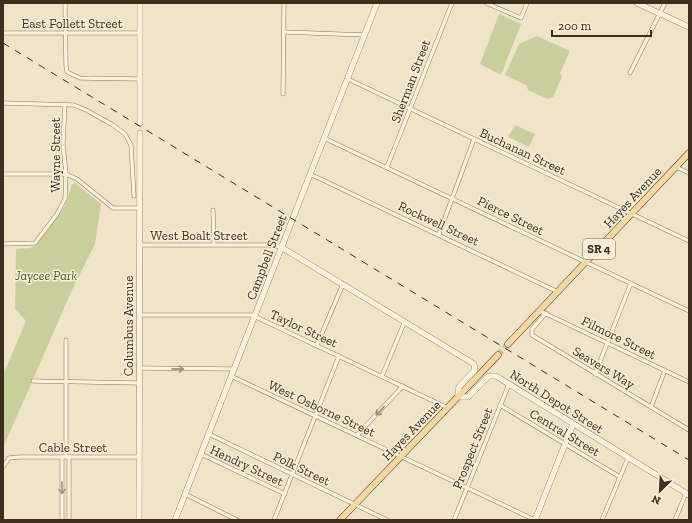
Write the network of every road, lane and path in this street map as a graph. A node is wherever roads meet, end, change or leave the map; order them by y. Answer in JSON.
{"nodes":[{"id":1,"x":65,"y":3,"type":"edge"},
{"id":2,"x":140,"y":3,"type":"edge"},
{"id":3,"x":284,"y":3,"type":"edge"},
{"id":4,"x":377,"y":3,"type":"edge"},
{"id":5,"x":452,"y":3,"type":"edge"},
{"id":6,"x":486,"y":3,"type":"edge"},
{"id":7,"x":527,"y":3,"type":"edge"},
{"id":8,"x":637,"y":3,"type":"edge"},
{"id":9,"x":665,"y":3,"type":"edge"},
{"id":10,"x":660,"y":13,"type":"junction"},
{"id":11,"x":689,"y":27,"type":"edge"},
{"id":12,"x":66,"y":32,"type":"junction"},
{"id":13,"x":284,"y":32,"type":"junction"},
{"id":14,"x":3,"y":33,"type":"edge"},
{"id":15,"x":140,"y":33,"type":"junction"},
{"id":16,"x":365,"y":35,"type":"junction"},
{"id":17,"x":630,"y":73,"type":"dead end"},
{"id":18,"x":140,"y":79,"type":"junction"},
{"id":19,"x":348,"y":79,"type":"junction"},
{"id":20,"x":283,"y":94,"type":"dead end"},
{"id":21,"x":3,"y":103,"type":"edge"},
{"id":22,"x":65,"y":104,"type":"junction"},
{"id":23,"x":411,"y":108,"type":"junction"},
{"id":24,"x":140,"y":123,"type":"dead end"},
{"id":25,"x":140,"y":133,"type":"dead end"},
{"id":26,"x":324,"y":138,"type":"junction"},
{"id":27,"x":474,"y":139,"type":"junction"},
{"id":28,"x":689,"y":153,"type":"edge"},
{"id":29,"x":386,"y":167,"type":"junction"},
{"id":30,"x":676,"y":167,"type":"junction"},
{"id":31,"x":689,"y":173,"type":"edge"},
{"id":32,"x":3,"y":174,"type":"edge"},
{"id":33,"x":66,"y":174,"type":"junction"},
{"id":34,"x":310,"y":174,"type":"junction"},
{"id":35,"x":134,"y":196,"type":"dead end"},
{"id":36,"x":453,"y":198,"type":"junction"},
{"id":37,"x":140,"y":208,"type":"junction"},
{"id":38,"x":214,"y":210,"type":"dead end"},
{"id":39,"x":631,"y":214,"type":"junction"},
{"id":40,"x":439,"y":234,"type":"junction"},
{"id":41,"x":689,"y":241,"type":"edge"},
{"id":42,"x":3,"y":244,"type":"edge"},
{"id":43,"x":139,"y":245,"type":"junction"},
{"id":44,"x":214,"y":245,"type":"junction"},
{"id":45,"x":281,"y":247,"type":"junction"},
{"id":46,"x":586,"y":262,"type":"junction"},
{"id":47,"x":631,"y":283,"type":"junction"},
{"id":48,"x":344,"y":284,"type":"junction"},
{"id":49,"x":558,"y":292,"type":"junction"},
{"id":50,"x":689,"y":311,"type":"edge"},
{"id":51,"x":543,"y":312,"type":"junction"},
{"id":52,"x":140,"y":315,"type":"junction"},
{"id":53,"x":254,"y":316,"type":"junction"},
{"id":54,"x":405,"y":322,"type":"junction"},
{"id":55,"x":66,"y":340,"type":"dead end"},
{"id":56,"x":608,"y":342,"type":"junction"},
{"id":57,"x":508,"y":344,"type":"tunnel mouth"},
{"id":58,"x":318,"y":345,"type":"junction"},
{"id":59,"x":498,"y":355,"type":"tunnel mouth"},
{"id":60,"x":339,"y":356,"type":"junction"},
{"id":61,"x":139,"y":368,"type":"junction"},
{"id":62,"x":234,"y":369,"type":"junction"},
{"id":63,"x":665,"y":370,"type":"junction"},
{"id":64,"x":595,"y":374,"type":"junction"},
{"id":65,"x":231,"y":376,"type":"junction"},
{"id":66,"x":382,"y":376,"type":"junction"},
{"id":67,"x":33,"y":381,"type":"dead end"},
{"id":68,"x":66,"y":382,"type":"junction"},
{"id":69,"x":689,"y":382,"type":"edge"},
{"id":70,"x":139,"y":383,"type":"junction"},
{"id":71,"x":509,"y":384,"type":"junction"},
{"id":72,"x":403,"y":386,"type":"junction"},
{"id":73,"x":459,"y":396,"type":"junction"},
{"id":74,"x":500,"y":405,"type":"junction"},
{"id":75,"x":651,"y":407,"type":"junction"},
{"id":76,"x":448,"y":408,"type":"junction"},
{"id":77,"x":315,"y":415,"type":"junction"},
{"id":78,"x":574,"y":424,"type":"junction"},
{"id":79,"x":689,"y":430,"type":"edge"},
{"id":80,"x":209,"y":434,"type":"junction"},
{"id":81,"x":357,"y":436,"type":"junction"},
{"id":82,"x":566,"y":444,"type":"junction"},
{"id":83,"x":201,"y":454,"type":"junction"},
{"id":84,"x":66,"y":457,"type":"junction"},
{"id":85,"x":139,"y":457,"type":"junction"},
{"id":86,"x":401,"y":457,"type":"junction"},
{"id":87,"x":628,"y":458,"type":"junction"},
{"id":88,"x":3,"y":467,"type":"edge"},
{"id":89,"x":292,"y":474,"type":"junction"},
{"id":90,"x":620,"y":477,"type":"junction"},
{"id":91,"x":468,"y":488,"type":"junction"},
{"id":92,"x":185,"y":494,"type":"junction"},
{"id":93,"x":285,"y":494,"type":"junction"},
{"id":94,"x":688,"y":494,"type":"edge"},
{"id":95,"x":355,"y":505,"type":"junction"},
{"id":96,"x":62,"y":520,"type":"edge"},
{"id":97,"x":69,"y":520,"type":"edge"},
{"id":98,"x":138,"y":520,"type":"edge"},
{"id":99,"x":175,"y":520,"type":"edge"},
{"id":100,"x":237,"y":520,"type":"edge"},
{"id":101,"x":274,"y":520,"type":"edge"},
{"id":102,"x":340,"y":520,"type":"edge"},
{"id":103,"x":387,"y":520,"type":"edge"},
{"id":104,"x":454,"y":520,"type":"edge"},
{"id":105,"x":535,"y":520,"type":"edge"},
{"id":106,"x":602,"y":520,"type":"edge"},
{"id":107,"x":675,"y":520,"type":"edge"}],
"edges":[{"from":1,"to":12,"type":"street"},
{"from":2,"to":15,"type":"street"},
{"from":3,"to":13,"type":"street"},
{"from":4,"to":16,"type":"street","name":"Campbell Street"},
{"from":5,"to":23,"type":"street","name":"Sherman Street"},
{"from":6,"to":7,"type":"street"},
{"from":8,"to":10,"type":"street"},
{"from":9,"to":10,"type":"street"},
{"from":10,"to":11,"type":"street"},
{"from":10,"to":17,"type":"street"},
{"from":12,"to":14,"type":"street","name":"East Follett Street"},
{"from":12,"to":15,"type":"street","name":"East Follett Street"},
{"from":12,"to":18,"type":"street"},
{"from":13,"to":16,"type":"street"},
{"from":13,"to":20,"type":"street"},
{"from":15,"to":18,"type":"street"},
{"from":16,"to":19,"type":"street","name":"Campbell Street"},
{"from":18,"to":24,"type":"street"},
{"from":19,"to":23,"type":"street","name":"Buchanan Street"},
{"from":19,"to":26,"type":"street","name":"Campbell Street"},
{"from":21,"to":22,"type":"street"},
{"from":22,"to":33,"type":"street","name":"Wayne Street"},
{"from":22,"to":35,"type":"street"},
{"from":23,"to":27,"type":"street","name":"Buchanan Street"},
{"from":23,"to":29,"type":"street","name":"Sherman Street"},
{"from":25,"to":37,"type":"street","name":"Columbus Avenue"},
{"from":26,"to":29,"type":"street","name":"Pierce Street"},
{"from":26,"to":34,"type":"street","name":"Campbell Street"},
{"from":27,"to":36,"type":"street"},
{"from":27,"to":39,"type":"street","name":"Buchanan Street"},
{"from":28,"to":30,"type":"main road","name":"Hayes Avenue","number":"SR 4"},
{"from":29,"to":36,"type":"street","name":"Pierce Street"},
{"from":30,"to":31,"type":"street"},
{"from":30,"to":39,"type":"main road","name":"Hayes Avenue","number":"SR 4"},
{"from":32,"to":33,"type":"street"},
{"from":33,"to":37,"type":"street"},
{"from":33,"to":42,"type":"street","name":"Wayne Street"},
{"from":34,"to":40,"type":"street","name":"Rockwell Street"},
{"from":34,"to":45,"type":"street","name":"Campbell Street"},
{"from":36,"to":40,"type":"street"},
{"from":36,"to":46,"type":"street","name":"Pierce Street"},
{"from":37,"to":43,"type":"street","name":"Columbus Avenue"},
{"from":38,"to":44,"type":"street"},
{"from":39,"to":41,"type":"street","name":"Buchanan Street"},
{"from":39,"to":46,"type":"main road","name":"Hayes Avenue","number":"SR 4"},
{"from":40,"to":49,"type":"street","name":"Rockwell Street"},
{"from":43,"to":44,"type":"street","name":"West Boalt Street"},
{"from":43,"to":52,"type":"street","name":"Columbus Avenue"},
{"from":44,"to":45,"type":"street","name":"West Boalt Street"},
{"from":45,"to":48,"type":"street"},
{"from":45,"to":53,"type":"street","name":"Campbell Street"},
{"from":46,"to":47,"type":"street","name":"Pierce Street"},
{"from":46,"to":49,"type":"main road","name":"Hayes Avenue","number":"SR 4"},
{"from":47,"to":50,"type":"street","name":"Pierce Street"},
{"from":47,"to":56,"type":"street"},
{"from":48,"to":54,"type":"street"},
{"from":48,"to":58,"type":"street"},
{"from":49,"to":51,"type":"main road","name":"Hayes Avenue","number":"SR 4"},
{"from":51,"to":56,"type":"street","name":"Filmore Street"},
{"from":51,"to":57,"type":"main road","name":"Hayes Avenue","number":"SR 4"},
{"from":51,"to":64,"type":"street","name":"Seavers Way"},
{"from":52,"to":53,"type":"street","name":"Taylor Street"},
{"from":52,"to":61,"type":"street","name":"Columbus Avenue"},
{"from":53,"to":58,"type":"street","name":"Taylor Street"},
{"from":53,"to":62,"type":"street","name":"Campbell Street"},
{"from":54,"to":66,"type":"street"},
{"from":54,"to":73,"type":"street"},
{"from":55,"to":68,"type":"street"},
{"from":56,"to":63,"type":"street","name":"Filmore Street"},
{"from":56,"to":64,"type":"street"},
{"from":58,"to":60,"type":"street","name":"Taylor Street"},
{"from":59,"to":73,"type":"main road","name":"Hayes Avenue"},
{"from":60,"to":66,"type":"street","name":"Taylor Street"},
{"from":60,"to":77,"type":"street"},
{"from":61,"to":62,"type":"street","one_way":true},
{"from":61,"to":70,"type":"street","name":"Columbus Avenue"},
{"from":62,"to":65,"type":"street","name":"Campbell Street"},
{"from":63,"to":69,"type":"street","name":"Filmore Street"},
{"from":63,"to":75,"type":"street"},
{"from":64,"to":75,"type":"street","name":"Seavers Way"},
{"from":65,"to":77,"type":"street","name":"West Osborne Street"},
{"from":65,"to":80,"type":"street","name":"Campbell Street"},
{"from":66,"to":72,"type":"street","name":"Taylor Street"},
{"from":67,"to":68,"type":"street"},
{"from":68,"to":70,"type":"street"},
{"from":68,"to":84,"type":"street"},
{"from":70,"to":85,"type":"street","name":"Columbus Avenue"},
{"from":71,"to":73,"type":"street","name":"North Depot Street"},
{"from":71,"to":74,"type":"street","name":"Prospect Street"},
{"from":71,"to":78,"type":"street","name":"North Depot Street"},
{"from":72,"to":76,"type":"street","name":"Taylor Street"},
{"from":72,"to":81,"type":"street","one_way":true},
{"from":73,"to":76,"type":"main road","name":"Hayes Avenue"},
{"from":74,"to":82,"type":"street","name":"Central Street"},
{"from":74,"to":91,"type":"street","name":"Prospect Street"},
{"from":75,"to":79,"type":"street","name":"Seavers Way"},
{"from":76,"to":86,"type":"main road","name":"Hayes Avenue"},
{"from":77,"to":81,"type":"street","name":"West Osborne Street"},
{"from":77,"to":89,"type":"street"},
{"from":78,"to":82,"type":"street"},
{"from":78,"to":87,"type":"street","name":"North Depot Street"},
{"from":80,"to":83,"type":"street","name":"Campbell Street"},
{"from":80,"to":89,"type":"street","name":"Polk Street"},
{"from":81,"to":86,"type":"street","name":"West Osborne Street"},
{"from":82,"to":90,"type":"street","name":"Central Street"},
{"from":82,"to":105,"type":"street"},
{"from":83,"to":92,"type":"street","name":"Campbell Street"},
{"from":83,"to":93,"type":"street","name":"Hendry Street"},
{"from":84,"to":85,"type":"street","name":"Cable Street"},
{"from":84,"to":88,"type":"street","name":"Cable Street"},
{"from":84,"to":96,"type":"street","one_way":true},
{"from":84,"to":97,"type":"street"},
{"from":85,"to":98,"type":"street","name":"Columbus Avenue"},
{"from":86,"to":91,"type":"street","name":"West Osborne Street"},
{"from":86,"to":95,"type":"main road","name":"Hayes Avenue"},
{"from":87,"to":90,"type":"street"},
{"from":87,"to":94,"type":"street","name":"North Depot Street"},
{"from":89,"to":93,"type":"street"},
{"from":89,"to":95,"type":"street","name":"Polk Street"},
{"from":90,"to":106,"type":"street"},
{"from":91,"to":104,"type":"street","name":"Prospect Street"},
{"from":91,"to":105,"type":"street","name":"West Osborne Street"},
{"from":92,"to":99,"type":"street","name":"Campbell Street"},
{"from":92,"to":100,"type":"street"},
{"from":93,"to":101,"type":"street"},
{"from":94,"to":107,"type":"street"},
{"from":95,"to":102,"type":"main road","name":"Hayes Avenue"},
{"from":95,"to":103,"type":"street","name":"Polk Street"}]}
